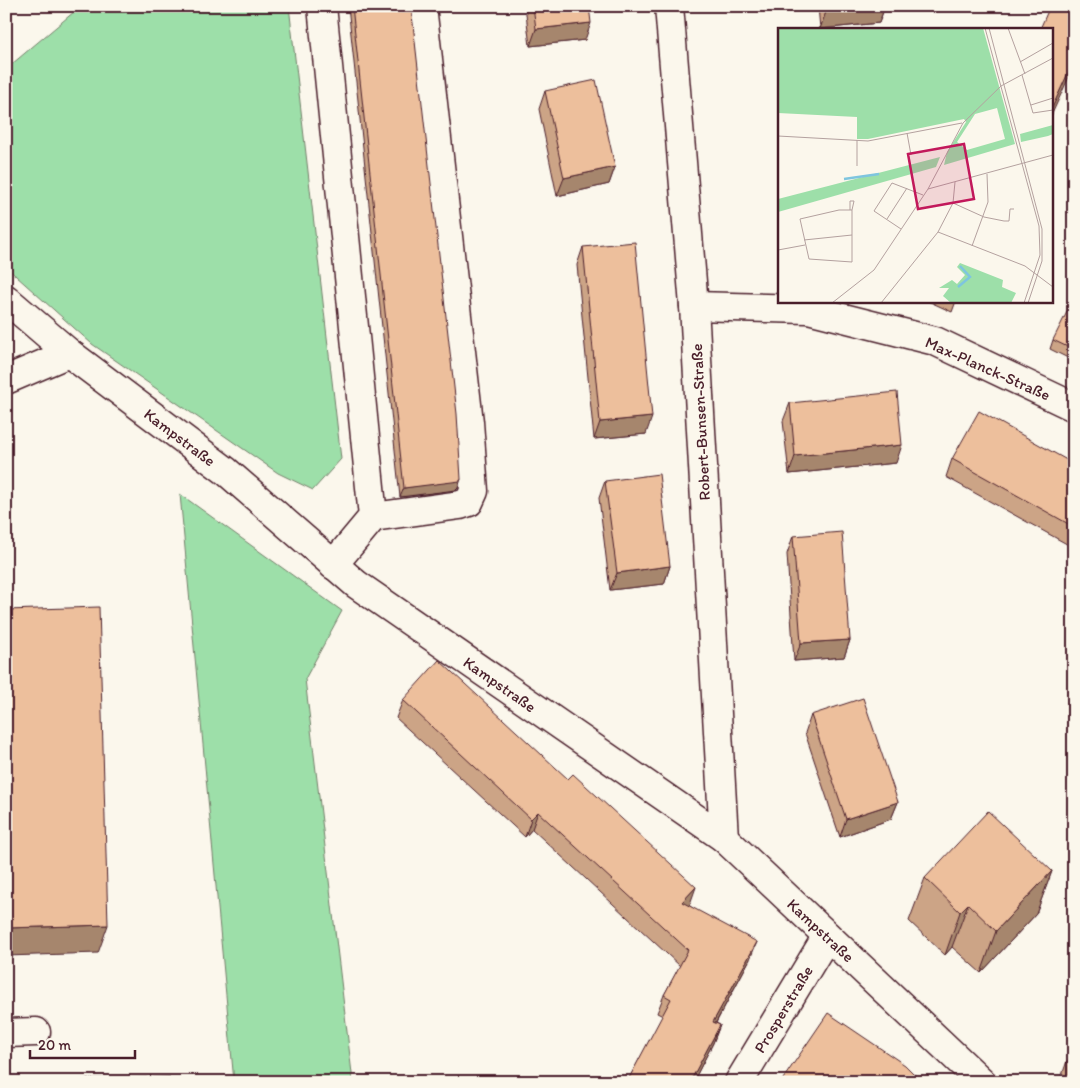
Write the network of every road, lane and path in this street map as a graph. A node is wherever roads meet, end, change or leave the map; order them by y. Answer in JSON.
{"nodes":[{"id":1,"x":422,"y":6,"type":"edge"},
{"id":2,"x":669,"y":6,"type":"edge"},
{"id":3,"x":329,"y":7,"type":"edge"},
{"id":4,"x":6,"y":299,"type":"edge"},
{"id":5,"x":694,"y":306,"type":"junction"},
{"id":6,"x":856,"y":311,"type":"edge"},
{"id":7,"x":69,"y":353,"type":"junction"},
{"id":8,"x":6,"y":380,"type":"edge"},
{"id":9,"x":1074,"y":407,"type":"edge"},
{"id":10,"x":374,"y":517,"type":"junction"},
{"id":11,"x":334,"y":565,"type":"junction"},
{"id":12,"x":724,"y":838,"type":"junction"},
{"id":13,"x":827,"y":936,"type":"junction"},
{"id":14,"x":36,"y":1032,"type":"dead end"},
{"id":15,"x":6,"y":1033,"type":"edge"},
{"id":16,"x":738,"y":1082,"type":"edge"},
{"id":17,"x":982,"y":1082,"type":"edge"}],
"edges":[{"from":1,"to":10,"type":"street"},
{"from":2,"to":5,"type":"street","name":"Robert-Bunsen-Straße"},
{"from":3,"to":10,"type":"street"},
{"from":4,"to":7,"type":"street","name":"Kampstraße"},
{"from":5,"to":6,"type":"street","name":"Max-Planck-Straße"},
{"from":5,"to":12,"type":"street","name":"Robert-Bunsen-Straße"},
{"from":6,"to":9,"type":"street","name":"Max-Planck-Straße"},
{"from":7,"to":8,"type":"street"},
{"from":7,"to":11,"type":"street","name":"Kampstraße"},
{"from":10,"to":11,"type":"street"},
{"from":11,"to":12,"type":"street","name":"Kampstraße"},
{"from":12,"to":13,"type":"street","name":"Kampstraße"},
{"from":13,"to":16,"type":"street","name":"Prosperstraße"},
{"from":13,"to":17,"type":"street","name":"Kampstraße"},
{"from":14,"to":15,"type":"street"}]}
